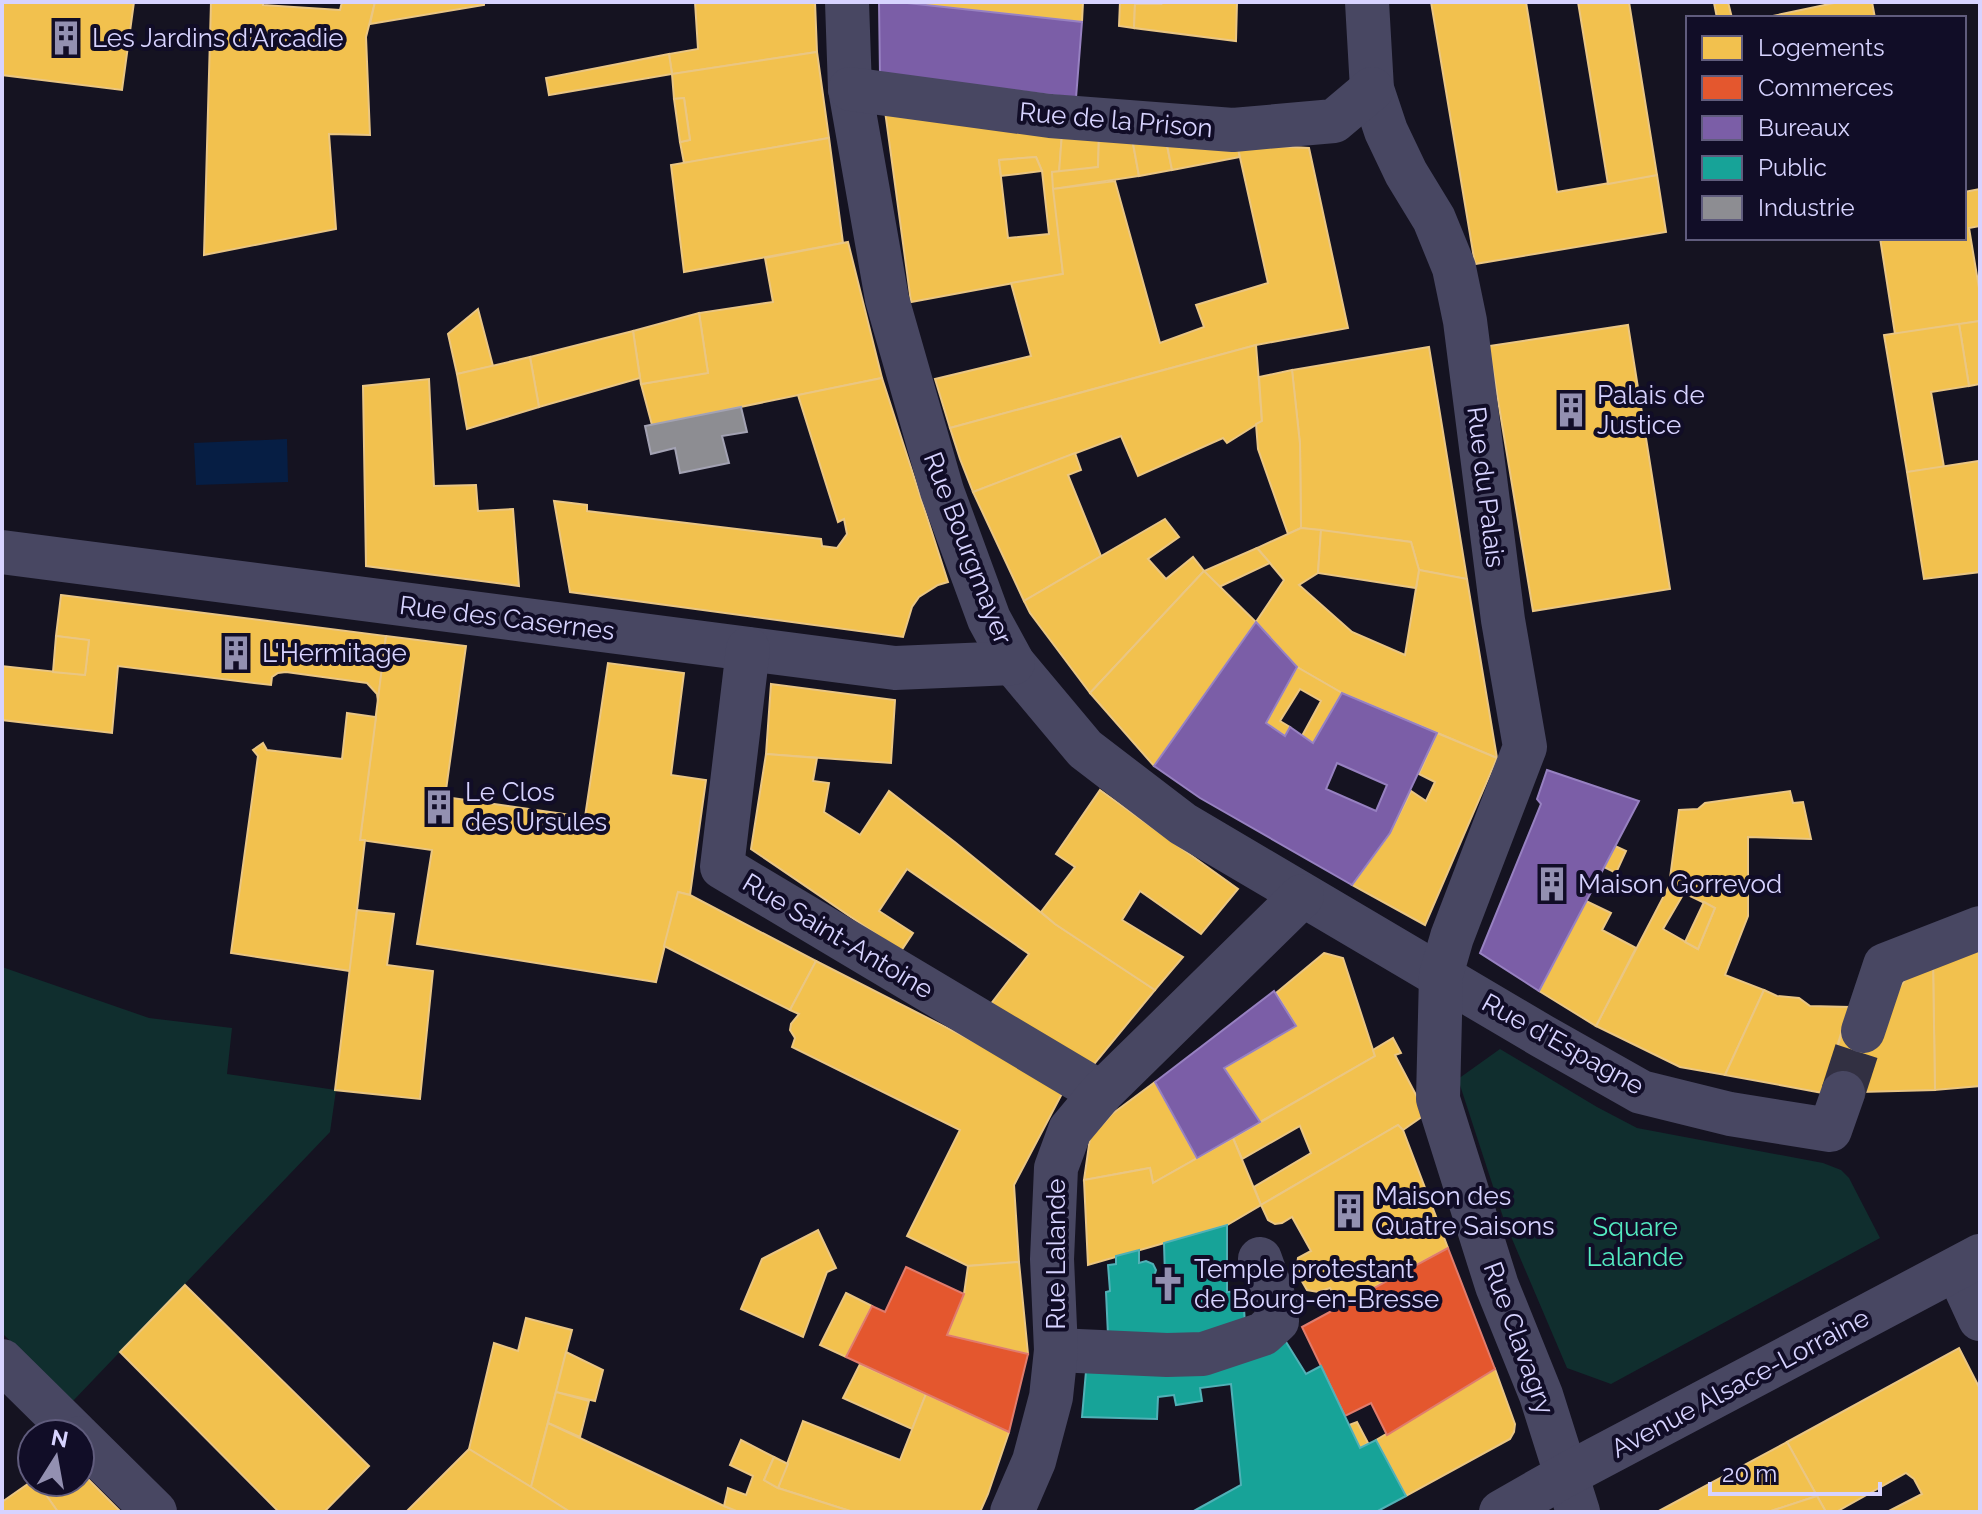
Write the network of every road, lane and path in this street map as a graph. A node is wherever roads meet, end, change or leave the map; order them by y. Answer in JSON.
{"nodes":[{"id":1,"x":847,"y":2,"type":"edge"},
{"id":2,"x":1367,"y":2,"type":"edge"},
{"id":3,"x":850,"y":89,"type":"junction"},
{"id":4,"x":1372,"y":89,"type":"junction"},
{"id":5,"x":2,"y":552,"type":"edge"},
{"id":6,"x":748,"y":649,"type":"junction"},
{"id":7,"x":1013,"y":663,"type":"junction"},
{"id":8,"x":1302,"y":896,"type":"junction"},
{"id":9,"x":1980,"y":928,"type":"edge"},
{"id":10,"x":1441,"y":975,"type":"junction"},
{"id":11,"x":1863,"y":1031,"type":"tunnel mouth"},
{"id":12,"x":1101,"y":1093,"type":"junction"},
{"id":13,"x":1836,"y":1111,"type":"dead end"},
{"id":14,"x":1260,"y":1259,"type":"dead end"},
{"id":15,"x":1968,"y":1262,"type":"edge"},
{"id":16,"x":1980,"y":1319,"type":"edge"},
{"id":17,"x":1056,"y":1350,"type":"junction"},
{"id":18,"x":2,"y":1361,"type":"edge"},
{"id":19,"x":60,"y":1418,"type":"edge"},
{"id":20,"x":96,"y":1454,"type":"edge"},
{"id":21,"x":1572,"y":1494,"type":"edge"},
{"id":22,"x":155,"y":1512,"type":"edge"},
{"id":23,"x":1012,"y":1512,"type":"edge"},
{"id":24,"x":1501,"y":1512,"type":"edge"}],
"edges":[{"from":1,"to":3,"type":"street","name":"Rue Bourgmayer"},
{"from":2,"to":4,"type":"street","name":"Rue du Palais"},
{"from":3,"to":4,"type":"street","name":"Rue de la Prison"},
{"from":3,"to":7,"type":"street","name":"Rue Bourgmayer"},
{"from":4,"to":10,"type":"street","name":"Rue du Palais"},
{"from":5,"to":6,"type":"street","name":"Rue des Casernes"},
{"from":6,"to":7,"type":"street","name":"Rue des Casernes"},
{"from":6,"to":12,"type":"street","name":"Rue Saint-Antoine"},
{"from":7,"to":8,"type":"street","name":"Rue Bourgmayer"},
{"from":8,"to":10,"type":"street","name":"Rue Bourgmayer"},
{"from":8,"to":12,"type":"street","name":"Rue Lalande"},
{"from":9,"to":11,"type":"street"},
{"from":10,"to":13,"type":"street","name":"Rue d'Espagne"},
{"from":10,"to":21,"type":"street","name":"Rue Clavagry"},
{"from":12,"to":17,"type":"street","name":"Rue Lalande"},
{"from":14,"to":17,"type":"street"},
{"from":15,"to":16,"type":"street"},
{"from":15,"to":21,"type":"street","name":"Avenue Alsace-Lorraine"},
{"from":17,"to":23,"type":"street","name":"Rue Lalande"},
{"from":18,"to":19,"type":"street"},
{"from":20,"to":22,"type":"street"},
{"from":21,"to":24,"type":"street","name":"Avenue Alsace-Lorraine"}]}
